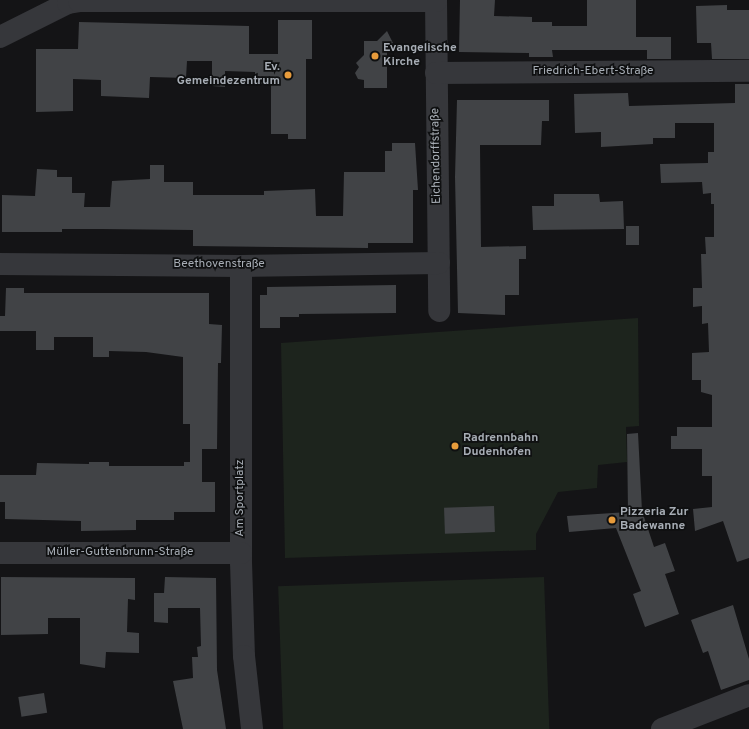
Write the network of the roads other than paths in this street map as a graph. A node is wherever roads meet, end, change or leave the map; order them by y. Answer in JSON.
{"nodes":[{"id":1,"x":436,"y":0,"type":"edge"},
{"id":2,"x":0,"y":37,"type":"edge"},
{"id":3,"x":749,"y":71,"type":"edge"},
{"id":4,"x":436,"y":73,"type":"junction"},
{"id":5,"x":439,"y":262,"type":"junction"},
{"id":6,"x":0,"y":264,"type":"edge"},
{"id":7,"x":241,"y":266,"type":"junction"},
{"id":8,"x":439,"y":311,"type":"dead end"},
{"id":9,"x":0,"y":553,"type":"edge"},
{"id":10,"x":241,"y":553,"type":"junction"},
{"id":11,"x":749,"y":695,"type":"edge"},
{"id":12,"x":252,"y":729,"type":"edge"},
{"id":13,"x":662,"y":729,"type":"edge"}],
"edges":[{"from":1,"to":2,"type":"street"},
{"from":1,"to":4,"type":"street","name":"Eichendorffstraße"},
{"from":3,"to":4,"type":"street","name":"Friedrich-Ebert-Straße"},
{"from":4,"to":5,"type":"street","name":"Eichendorffstraße"},
{"from":5,"to":7,"type":"street","name":"Beethovenstraße"},
{"from":5,"to":8,"type":"street","name":"Eichendorffstraße"},
{"from":6,"to":7,"type":"street","name":"Beethovenstraße"},
{"from":7,"to":10,"type":"street","name":"Am Sportplatz"},
{"from":9,"to":10,"type":"street","name":"Müller-Guttenbrunn-Straße"},
{"from":10,"to":12,"type":"street","name":"Am Sportplatz"},
{"from":11,"to":13,"type":"street"}]}
